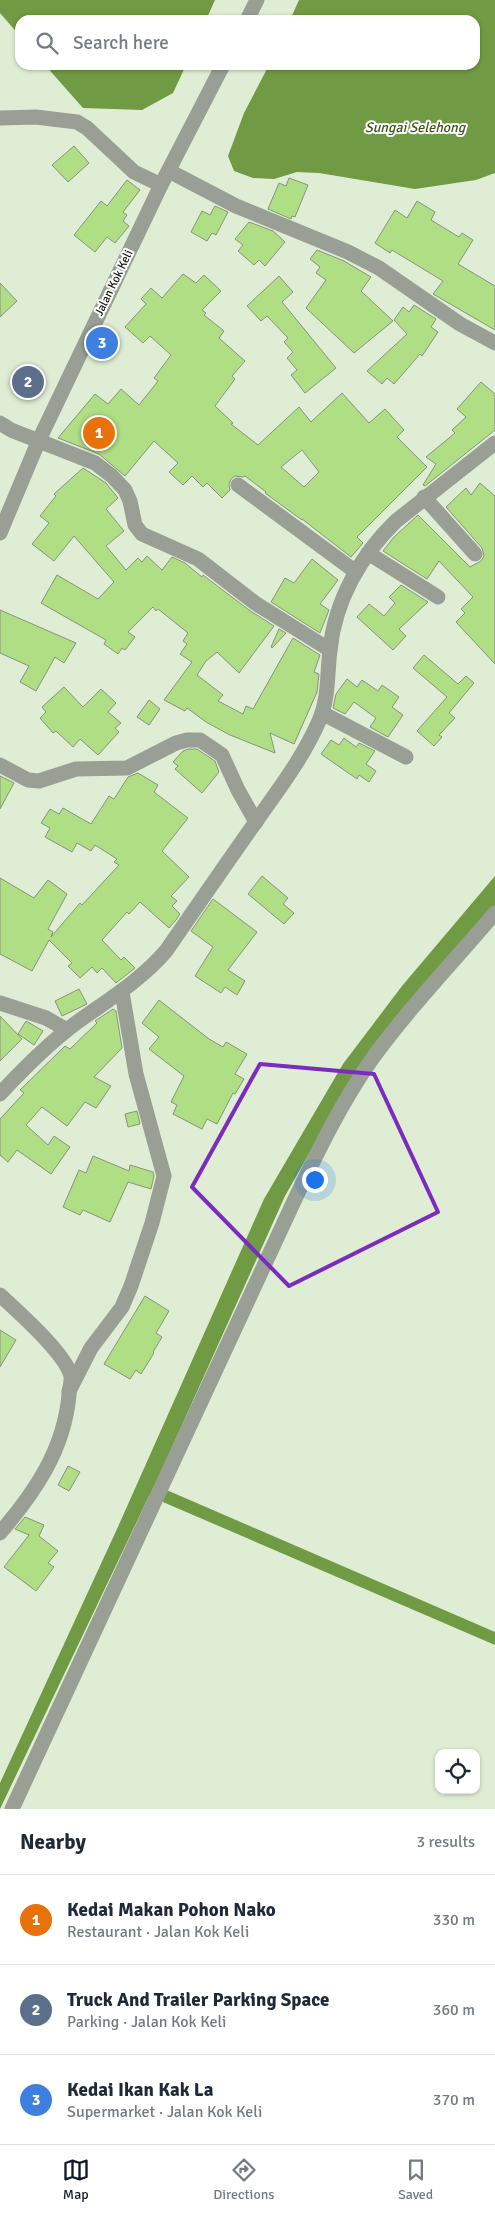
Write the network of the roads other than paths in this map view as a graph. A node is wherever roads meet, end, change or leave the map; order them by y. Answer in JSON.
{"nodes":[{"id":1,"x":257,"y":0,"type":"edge"},
{"id":2,"x":250,"y":15,"type":"edge"},
{"id":3,"x":221,"y":70,"type":"edge"},
{"id":4,"x":0,"y":118,"type":"edge"},
{"id":5,"x":169,"y":171,"type":"junction"},
{"id":6,"x":161,"y":185,"type":"junction"},
{"id":7,"x":495,"y":343,"type":"edge"},
{"id":8,"x":0,"y":423,"type":"edge"},
{"id":9,"x":39,"y":440,"type":"junction"},
{"id":10,"x":495,"y":443,"type":"edge"},
{"id":11,"x":238,"y":485,"type":"dead end"},
{"id":12,"x":424,"y":498,"type":"junction"},
{"id":13,"x":0,"y":533,"type":"edge"},
{"id":14,"x":368,"y":552,"type":"junction"},
{"id":15,"x":475,"y":554,"type":"dead end"},
{"id":16,"x":356,"y":572,"type":"junction"},
{"id":17,"x":438,"y":597,"type":"dead end"},
{"id":18,"x":330,"y":650,"type":"junction"},
{"id":19,"x":322,"y":713,"type":"junction"},
{"id":20,"x":406,"y":757,"type":"dead end"},
{"id":21,"x":0,"y":765,"type":"edge"},
{"id":22,"x":256,"y":822,"type":"junction"},
{"id":23,"x":495,"y":913,"type":"edge"},
{"id":24,"x":122,"y":992,"type":"junction"},
{"id":25,"x":0,"y":1002,"type":"edge"},
{"id":26,"x":67,"y":1030,"type":"junction"},
{"id":27,"x":0,"y":1094,"type":"edge"},
{"id":28,"x":0,"y":1295,"type":"edge"},
{"id":29,"x":69,"y":1391,"type":"junction"},
{"id":30,"x":0,"y":1533,"type":"edge"},
{"id":31,"x":12,"y":1809,"type":"edge"}],
"edges":[{"from":1,"to":2,"type":"street"},
{"from":3,"to":5,"type":"street","name":"Jalan Kok Keli"},
{"from":4,"to":6,"type":"street"},
{"from":5,"to":6,"type":"street","name":"Jalan Kok Keli"},
{"from":5,"to":7,"type":"street"},
{"from":6,"to":9,"type":"street","name":"Jalan Kok Keli"},
{"from":8,"to":9,"type":"street"},
{"from":9,"to":13,"type":"street","name":"Jalan Kok Keli"},
{"from":9,"to":18,"type":"street"},
{"from":10,"to":12,"type":"street"},
{"from":11,"to":16,"type":"street"},
{"from":12,"to":14,"type":"street"},
{"from":12,"to":15,"type":"street"},
{"from":14,"to":16,"type":"street"},
{"from":14,"to":17,"type":"street"},
{"from":16,"to":18,"type":"street"},
{"from":18,"to":19,"type":"street"},
{"from":19,"to":20,"type":"street"},
{"from":19,"to":22,"type":"street"},
{"from":21,"to":22,"type":"street"},
{"from":22,"to":24,"type":"street"},
{"from":23,"to":31,"type":"street"},
{"from":24,"to":26,"type":"street"},
{"from":24,"to":29,"type":"street"},
{"from":25,"to":26,"type":"street"},
{"from":26,"to":27,"type":"street"},
{"from":28,"to":29,"type":"street"},
{"from":29,"to":30,"type":"street"}]}
